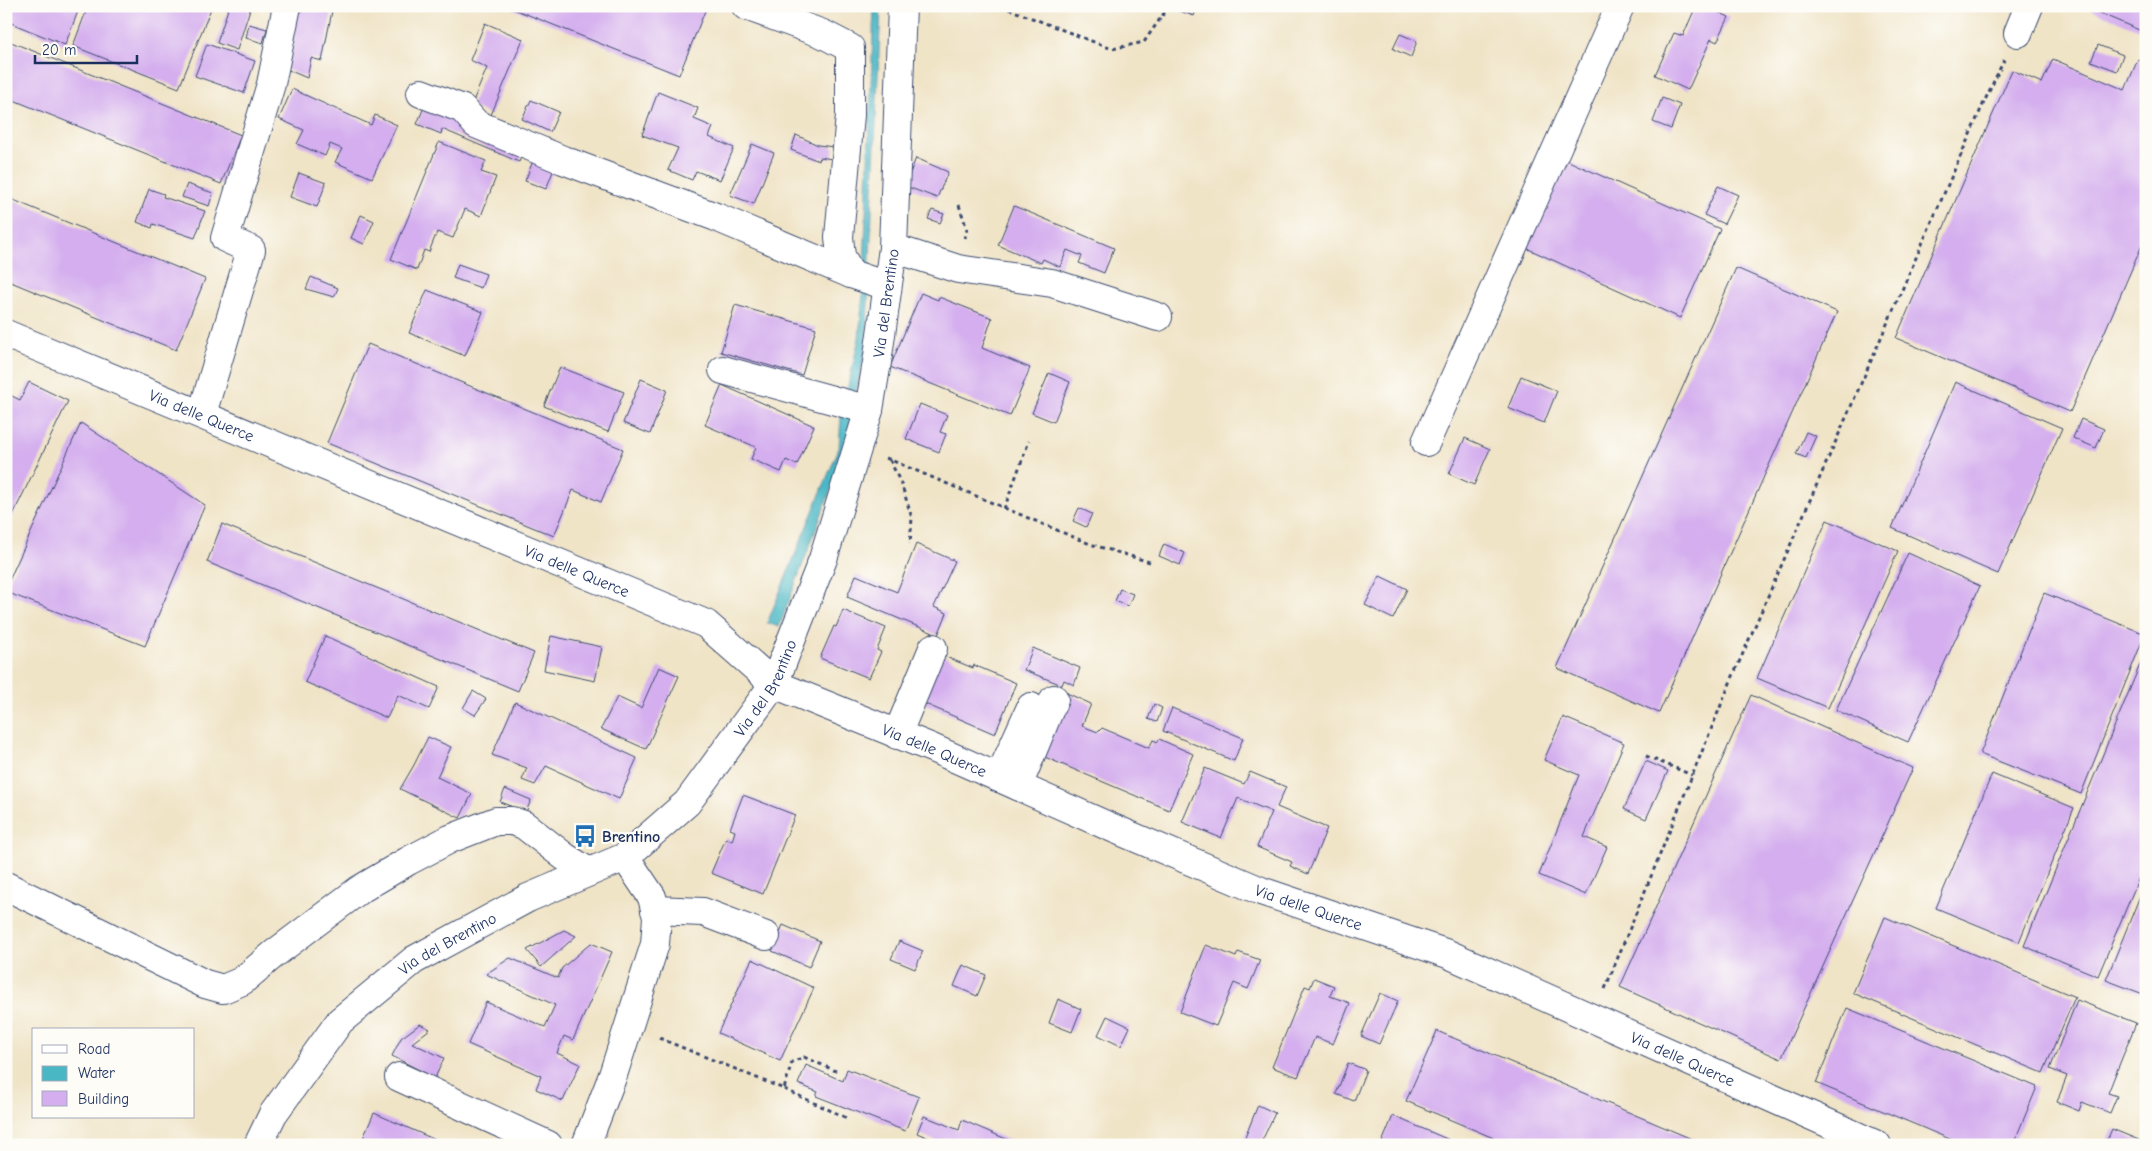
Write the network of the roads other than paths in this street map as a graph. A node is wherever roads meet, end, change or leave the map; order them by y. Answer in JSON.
{"nodes":[{"id":1,"x":287,"y":6,"type":"edge"},
{"id":2,"x":746,"y":6,"type":"edge"},
{"id":3,"x":902,"y":6,"type":"edge"},
{"id":4,"x":1620,"y":6,"type":"edge"},
{"id":5,"x":2029,"y":6,"type":"edge"},
{"id":6,"x":2018,"y":33,"type":"road end"},
{"id":7,"x":422,"y":93,"type":"dead end"},
{"id":8,"x":893,"y":248,"type":"junction"},
{"id":9,"x":851,"y":274,"type":"junction"},
{"id":10,"x":887,"y":286,"type":"junction"},
{"id":11,"x":1158,"y":317,"type":"dead end"},
{"id":12,"x":6,"y":334,"type":"edge"},
{"id":13,"x":723,"y":370,"type":"dead end"},
{"id":14,"x":868,"y":410,"type":"junction"},
{"id":15,"x":202,"y":414,"type":"junction"},
{"id":16,"x":1426,"y":442,"type":"dead end"},
{"id":17,"x":933,"y":648,"type":"dead end"},
{"id":18,"x":774,"y":684,"type":"junction"},
{"id":19,"x":1044,"y":699,"type":"dead end"},
{"id":20,"x":897,"y":735,"type":"junction"},
{"id":21,"x":1008,"y":782,"type":"junction"},
{"id":22,"x":625,"y":857,"type":"junction"},
{"id":23,"x":590,"y":872,"type":"junction"},
{"id":24,"x":6,"y":886,"type":"edge"},
{"id":25,"x":655,"y":910,"type":"junction"},
{"id":26,"x":766,"y":936,"type":"dead end"},
{"id":27,"x":399,"y":1077,"type":"dead end"},
{"id":28,"x":258,"y":1145,"type":"edge"},
{"id":29,"x":548,"y":1145,"type":"edge"},
{"id":30,"x":586,"y":1145,"type":"edge"},
{"id":31,"x":1877,"y":1145,"type":"edge"}],
"edges":[{"from":1,"to":15,"type":"street"},
{"from":2,"to":9,"type":"street"},
{"from":3,"to":8,"type":"street","name":"Via del Brentino"},
{"from":4,"to":16,"type":"street"},
{"from":5,"to":6,"type":"street"},
{"from":7,"to":9,"type":"street"},
{"from":8,"to":10,"type":"street","name":"Via del Brentino"},
{"from":8,"to":11,"type":"street"},
{"from":9,"to":10,"type":"street"},
{"from":10,"to":14,"type":"street","name":"Via del Brentino"},
{"from":12,"to":15,"type":"street","name":"Via delle Querce"},
{"from":13,"to":14,"type":"street"},
{"from":14,"to":18,"type":"street","name":"Via del Brentino"},
{"from":15,"to":18,"type":"street","name":"Via delle Querce"},
{"from":17,"to":20,"type":"street"},
{"from":18,"to":20,"type":"street","name":"Via delle Querce"},
{"from":18,"to":22,"type":"street","name":"Via del Brentino"},
{"from":19,"to":21,"type":"street"},
{"from":20,"to":21,"type":"street","name":"Via delle Querce"},
{"from":21,"to":31,"type":"street","name":"Via delle Querce"},
{"from":22,"to":23,"type":"street","name":"Via del Brentino"},
{"from":22,"to":25,"type":"street"},
{"from":23,"to":24,"type":"street"},
{"from":23,"to":28,"type":"street","name":"Via del Brentino"},
{"from":25,"to":26,"type":"street"},
{"from":25,"to":30,"type":"street"},
{"from":27,"to":29,"type":"street"}]}
